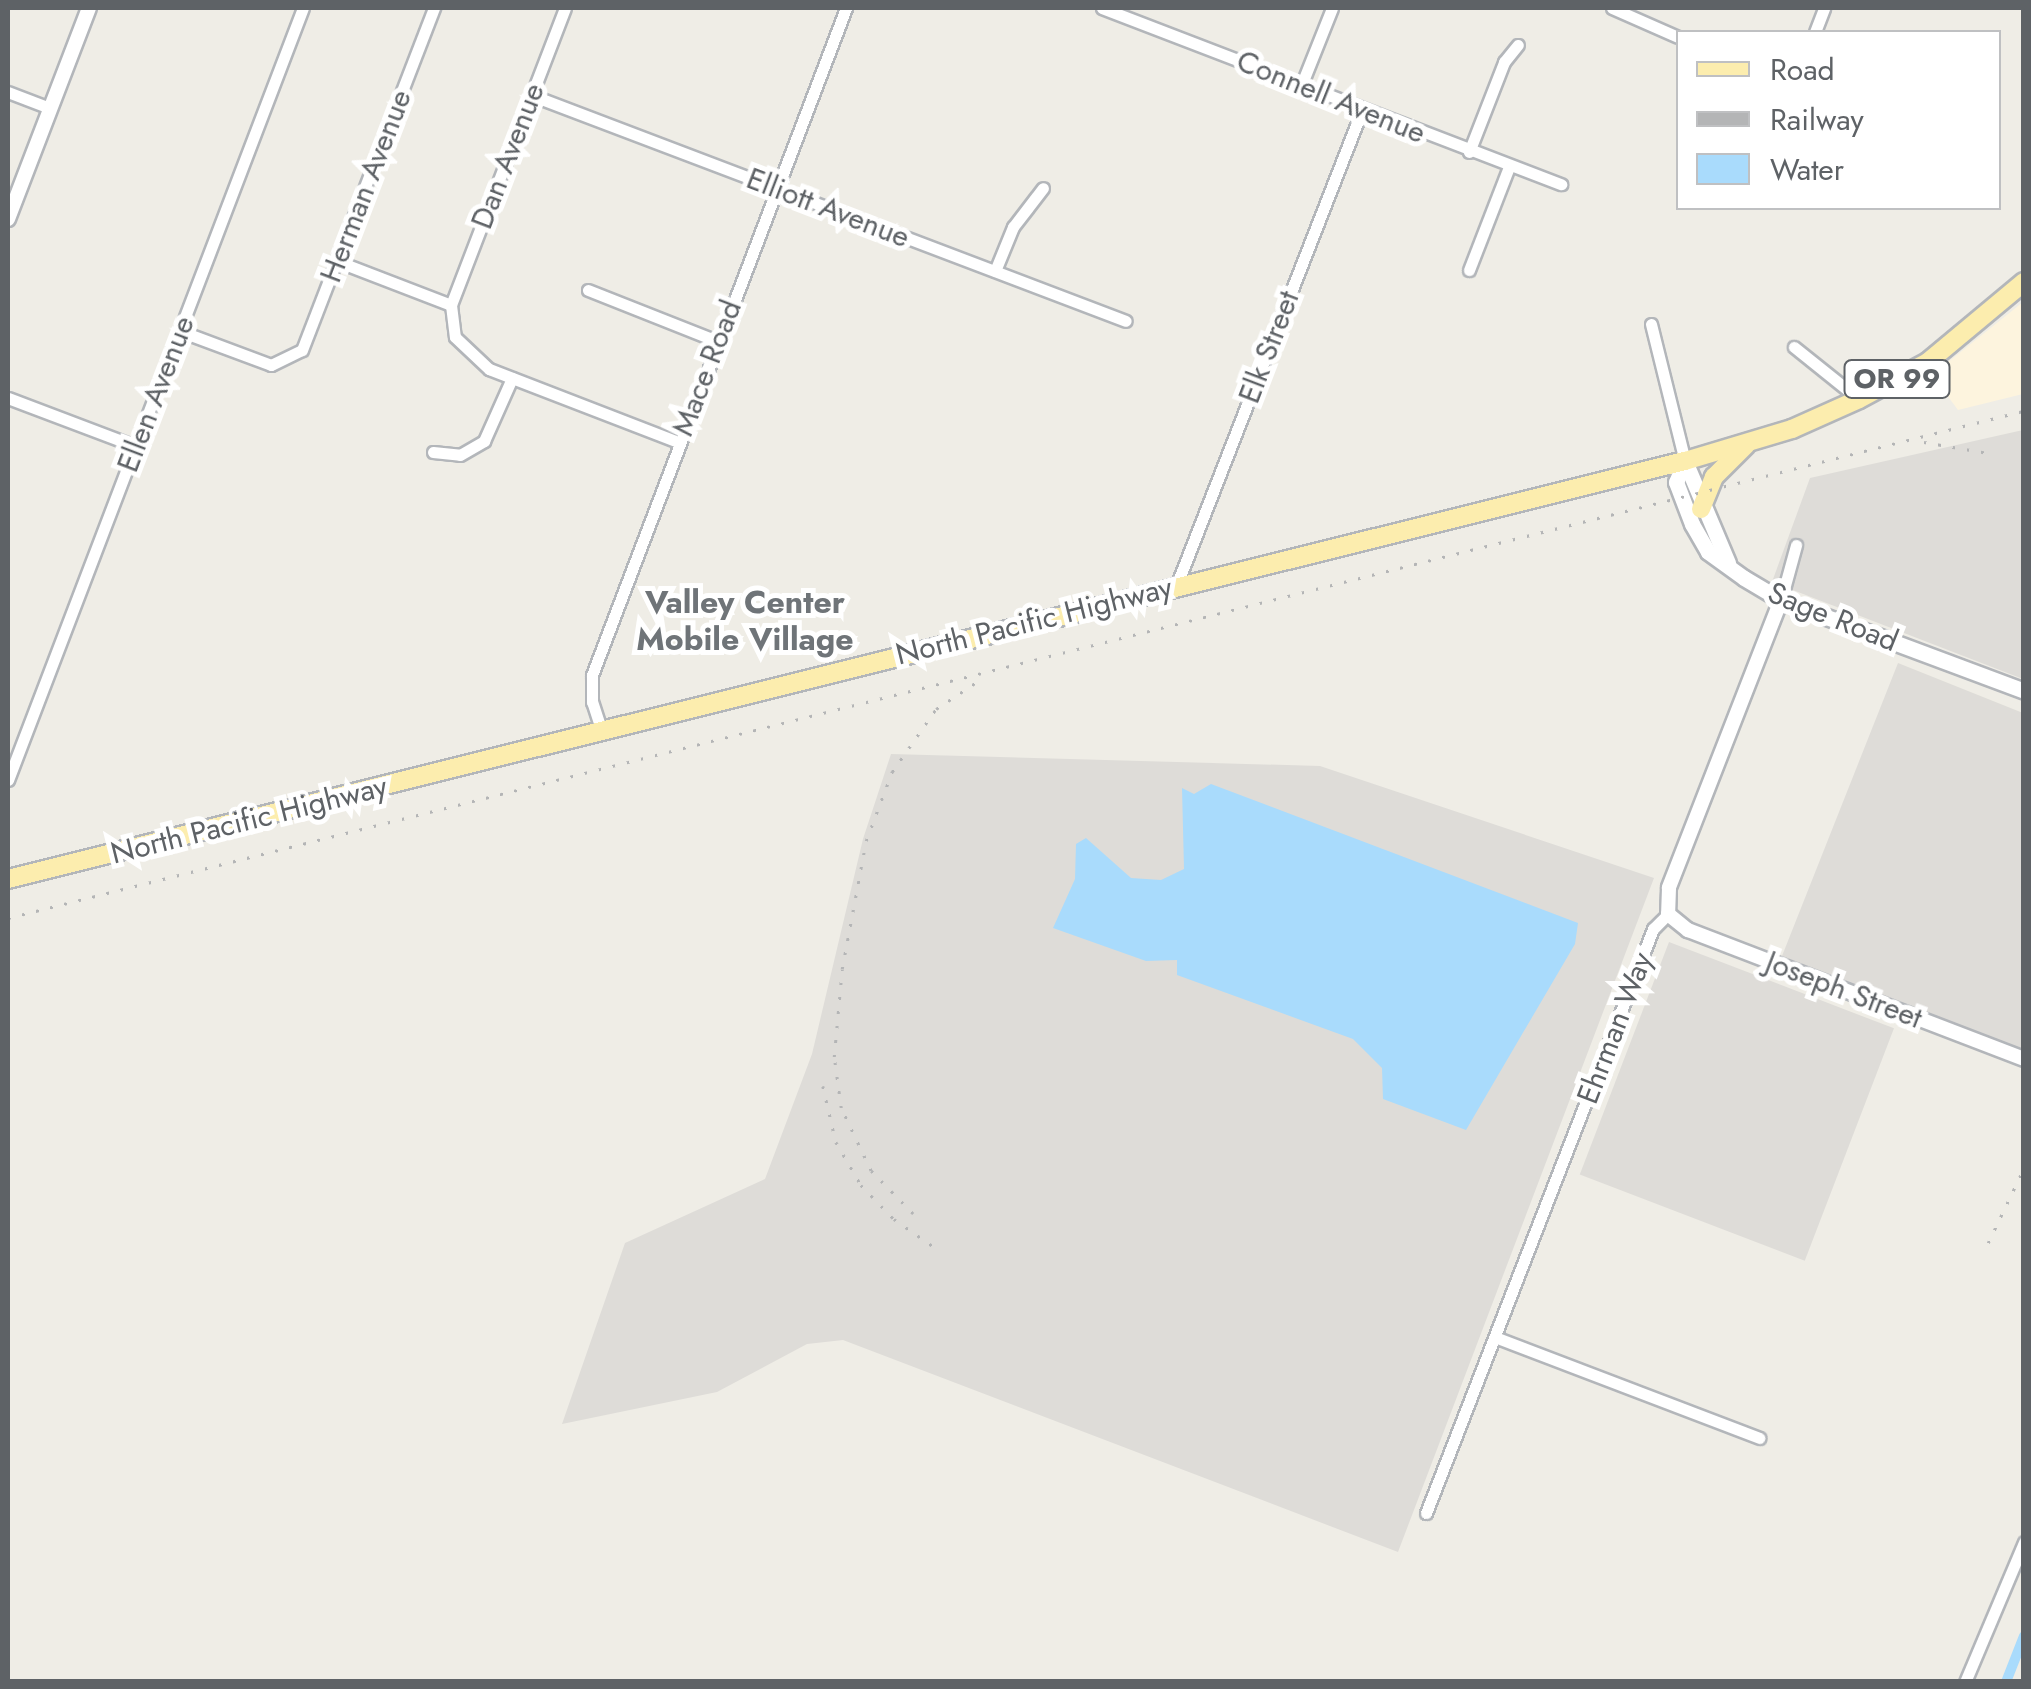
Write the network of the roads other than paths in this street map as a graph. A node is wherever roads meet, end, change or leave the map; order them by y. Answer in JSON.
{"nodes":[{"id":1,"x":89,"y":8,"type":"edge"},
{"id":2,"x":303,"y":8,"type":"edge"},
{"id":3,"x":434,"y":8,"type":"edge"},
{"id":4,"x":565,"y":8,"type":"edge"},
{"id":5,"x":846,"y":8,"type":"edge"},
{"id":6,"x":1102,"y":8,"type":"edge"},
{"id":7,"x":1332,"y":8,"type":"edge"},
{"id":8,"x":1612,"y":8,"type":"edge"},
{"id":9,"x":1676,"y":37,"type":"edge"},
{"id":10,"x":1518,"y":45,"type":"dead end"},
{"id":11,"x":1302,"y":86,"type":"junction"},
{"id":12,"x":8,"y":92,"type":"edge"},
{"id":13,"x":531,"y":95,"type":"junction"},
{"id":14,"x":50,"y":108,"type":"junction"},
{"id":15,"x":1362,"y":110,"type":"junction"},
{"id":16,"x":1469,"y":152,"type":"junction"},
{"id":17,"x":1510,"y":168,"type":"junction"},
{"id":18,"x":1560,"y":184,"type":"dead end"},
{"id":19,"x":1043,"y":188,"type":"dead end"},
{"id":20,"x":777,"y":189,"type":"junction"},
{"id":21,"x":8,"y":216,"type":"edge"},
{"id":22,"x":337,"y":262,"type":"junction"},
{"id":23,"x":1469,"y":270,"type":"dead end"},
{"id":24,"x":995,"y":271,"type":"junction"},
{"id":25,"x":2024,"y":282,"type":"edge"},
{"id":26,"x":588,"y":290,"type":"dead end"},
{"id":27,"x":450,"y":305,"type":"junction"},
{"id":28,"x":1126,"y":321,"type":"dead end"},
{"id":29,"x":1651,"y":324,"type":"dead end"},
{"id":30,"x":180,"y":332,"type":"junction"},
{"id":31,"x":718,"y":342,"type":"junction"},
{"id":32,"x":1794,"y":347,"type":"dead end"},
{"id":33,"x":512,"y":378,"type":"junction"},
{"id":34,"x":8,"y":398,"type":"edge"},
{"id":35,"x":1859,"y":399,"type":"junction"},
{"id":36,"x":1751,"y":441,"type":"junction"},
{"id":37,"x":678,"y":442,"type":"junction"},
{"id":38,"x":135,"y":446,"type":"junction"},
{"id":39,"x":433,"y":452,"type":"dead end"},
{"id":40,"x":1685,"y":461,"type":"junction"},
{"id":41,"x":1701,"y":508,"type":"junction"},
{"id":42,"x":1796,"y":546,"type":"dead end"},
{"id":43,"x":1730,"y":567,"type":"junction"},
{"id":44,"x":1177,"y":584,"type":"junction"},
{"id":45,"x":1781,"y":600,"type":"junction"},
{"id":46,"x":2024,"y":691,"type":"edge"},
{"id":47,"x":602,"y":732,"type":"junction"},
{"id":48,"x":8,"y":780,"type":"edge"},
{"id":49,"x":8,"y":879,"type":"edge"},
{"id":50,"x":1668,"y":914,"type":"junction"},
{"id":51,"x":2024,"y":1059,"type":"edge"},
{"id":52,"x":1495,"y":1337,"type":"junction"},
{"id":53,"x":1759,"y":1438,"type":"dead end"},
{"id":54,"x":1426,"y":1513,"type":"dead end"},
{"id":55,"x":2024,"y":1542,"type":"edge"},
{"id":56,"x":1966,"y":1682,"type":"edge"}],
"edges":[{"from":1,"to":14,"type":"street"},
{"from":2,"to":30,"type":"street","name":"Ellen Avenue"},
{"from":3,"to":22,"type":"street","name":"Herman Avenue"},
{"from":4,"to":13,"type":"street","name":"Dan Avenue"},
{"from":5,"to":20,"type":"street","name":"Mace Road"},
{"from":6,"to":11,"type":"street","name":"Connell Avenue"},
{"from":7,"to":11,"type":"street"},
{"from":8,"to":9,"type":"street"},
{"from":10,"to":16,"type":"street"},
{"from":11,"to":15,"type":"street","name":"Connell Avenue"},
{"from":12,"to":14,"type":"street"},
{"from":13,"to":20,"type":"street","name":"Elliott Avenue"},
{"from":13,"to":27,"type":"street","name":"Dan Avenue"},
{"from":14,"to":21,"type":"street"},
{"from":15,"to":16,"type":"street","name":"Connell Avenue"},
{"from":15,"to":44,"type":"street","name":"Elk Street"},
{"from":16,"to":17,"type":"street","name":"Connell Avenue"},
{"from":17,"to":18,"type":"street","name":"Connell Avenue"},
{"from":17,"to":23,"type":"street"},
{"from":19,"to":24,"type":"street"},
{"from":20,"to":24,"type":"street","name":"Elliott Avenue"},
{"from":20,"to":31,"type":"street","name":"Mace Road"},
{"from":22,"to":27,"type":"street"},
{"from":22,"to":30,"type":"street","name":"Herman Avenue"},
{"from":24,"to":28,"type":"street","name":"Elliott Avenue"},
{"from":25,"to":35,"type":"main road","name":"North Pacific Highway","number":"OR 99"},
{"from":26,"to":31,"type":"street"},
{"from":27,"to":33,"type":"street"},
{"from":29,"to":40,"type":"street","name":"Sage Road"},
{"from":30,"to":38,"type":"street","name":"Ellen Avenue"},
{"from":31,"to":37,"type":"street","name":"Mace Road"},
{"from":32,"to":35,"type":"street"},
{"from":33,"to":37,"type":"street"},
{"from":33,"to":39,"type":"street"},
{"from":34,"to":38,"type":"street"},
{"from":35,"to":36,"type":"main road","name":"North Pacific Highway","number":"OR 99"},
{"from":36,"to":40,"type":"main road","name":"North Pacific Highway","number":"OR 99"},
{"from":36,"to":41,"type":"main road"},
{"from":37,"to":47,"type":"street","name":"Mace Road"},
{"from":38,"to":48,"type":"street","name":"Ellen Avenue"},
{"from":40,"to":41,"type":"main road"},
{"from":40,"to":43,"type":"main road","name":"Sage Road"},
{"from":40,"to":44,"type":"main road","name":"North Pacific Highway","number":"OR 99"},
{"from":41,"to":43,"type":"main road"},
{"from":42,"to":45,"type":"street","name":"Ehrman Way"},
{"from":43,"to":45,"type":"main road","name":"Sage Road"},
{"from":44,"to":47,"type":"main road","name":"North Pacific Highway","number":"OR 99"},
{"from":45,"to":46,"type":"main road","name":"Sage Road"},
{"from":45,"to":50,"type":"street","name":"Ehrman Way"},
{"from":47,"to":49,"type":"main road","name":"North Pacific Highway","number":"OR 99"},
{"from":50,"to":51,"type":"street","name":"Joseph Street"},
{"from":50,"to":52,"type":"street","name":"Ehrman Way"},
{"from":52,"to":53,"type":"street"},
{"from":52,"to":54,"type":"street","name":"Ehrman Way"},
{"from":55,"to":56,"type":"street"}]}
